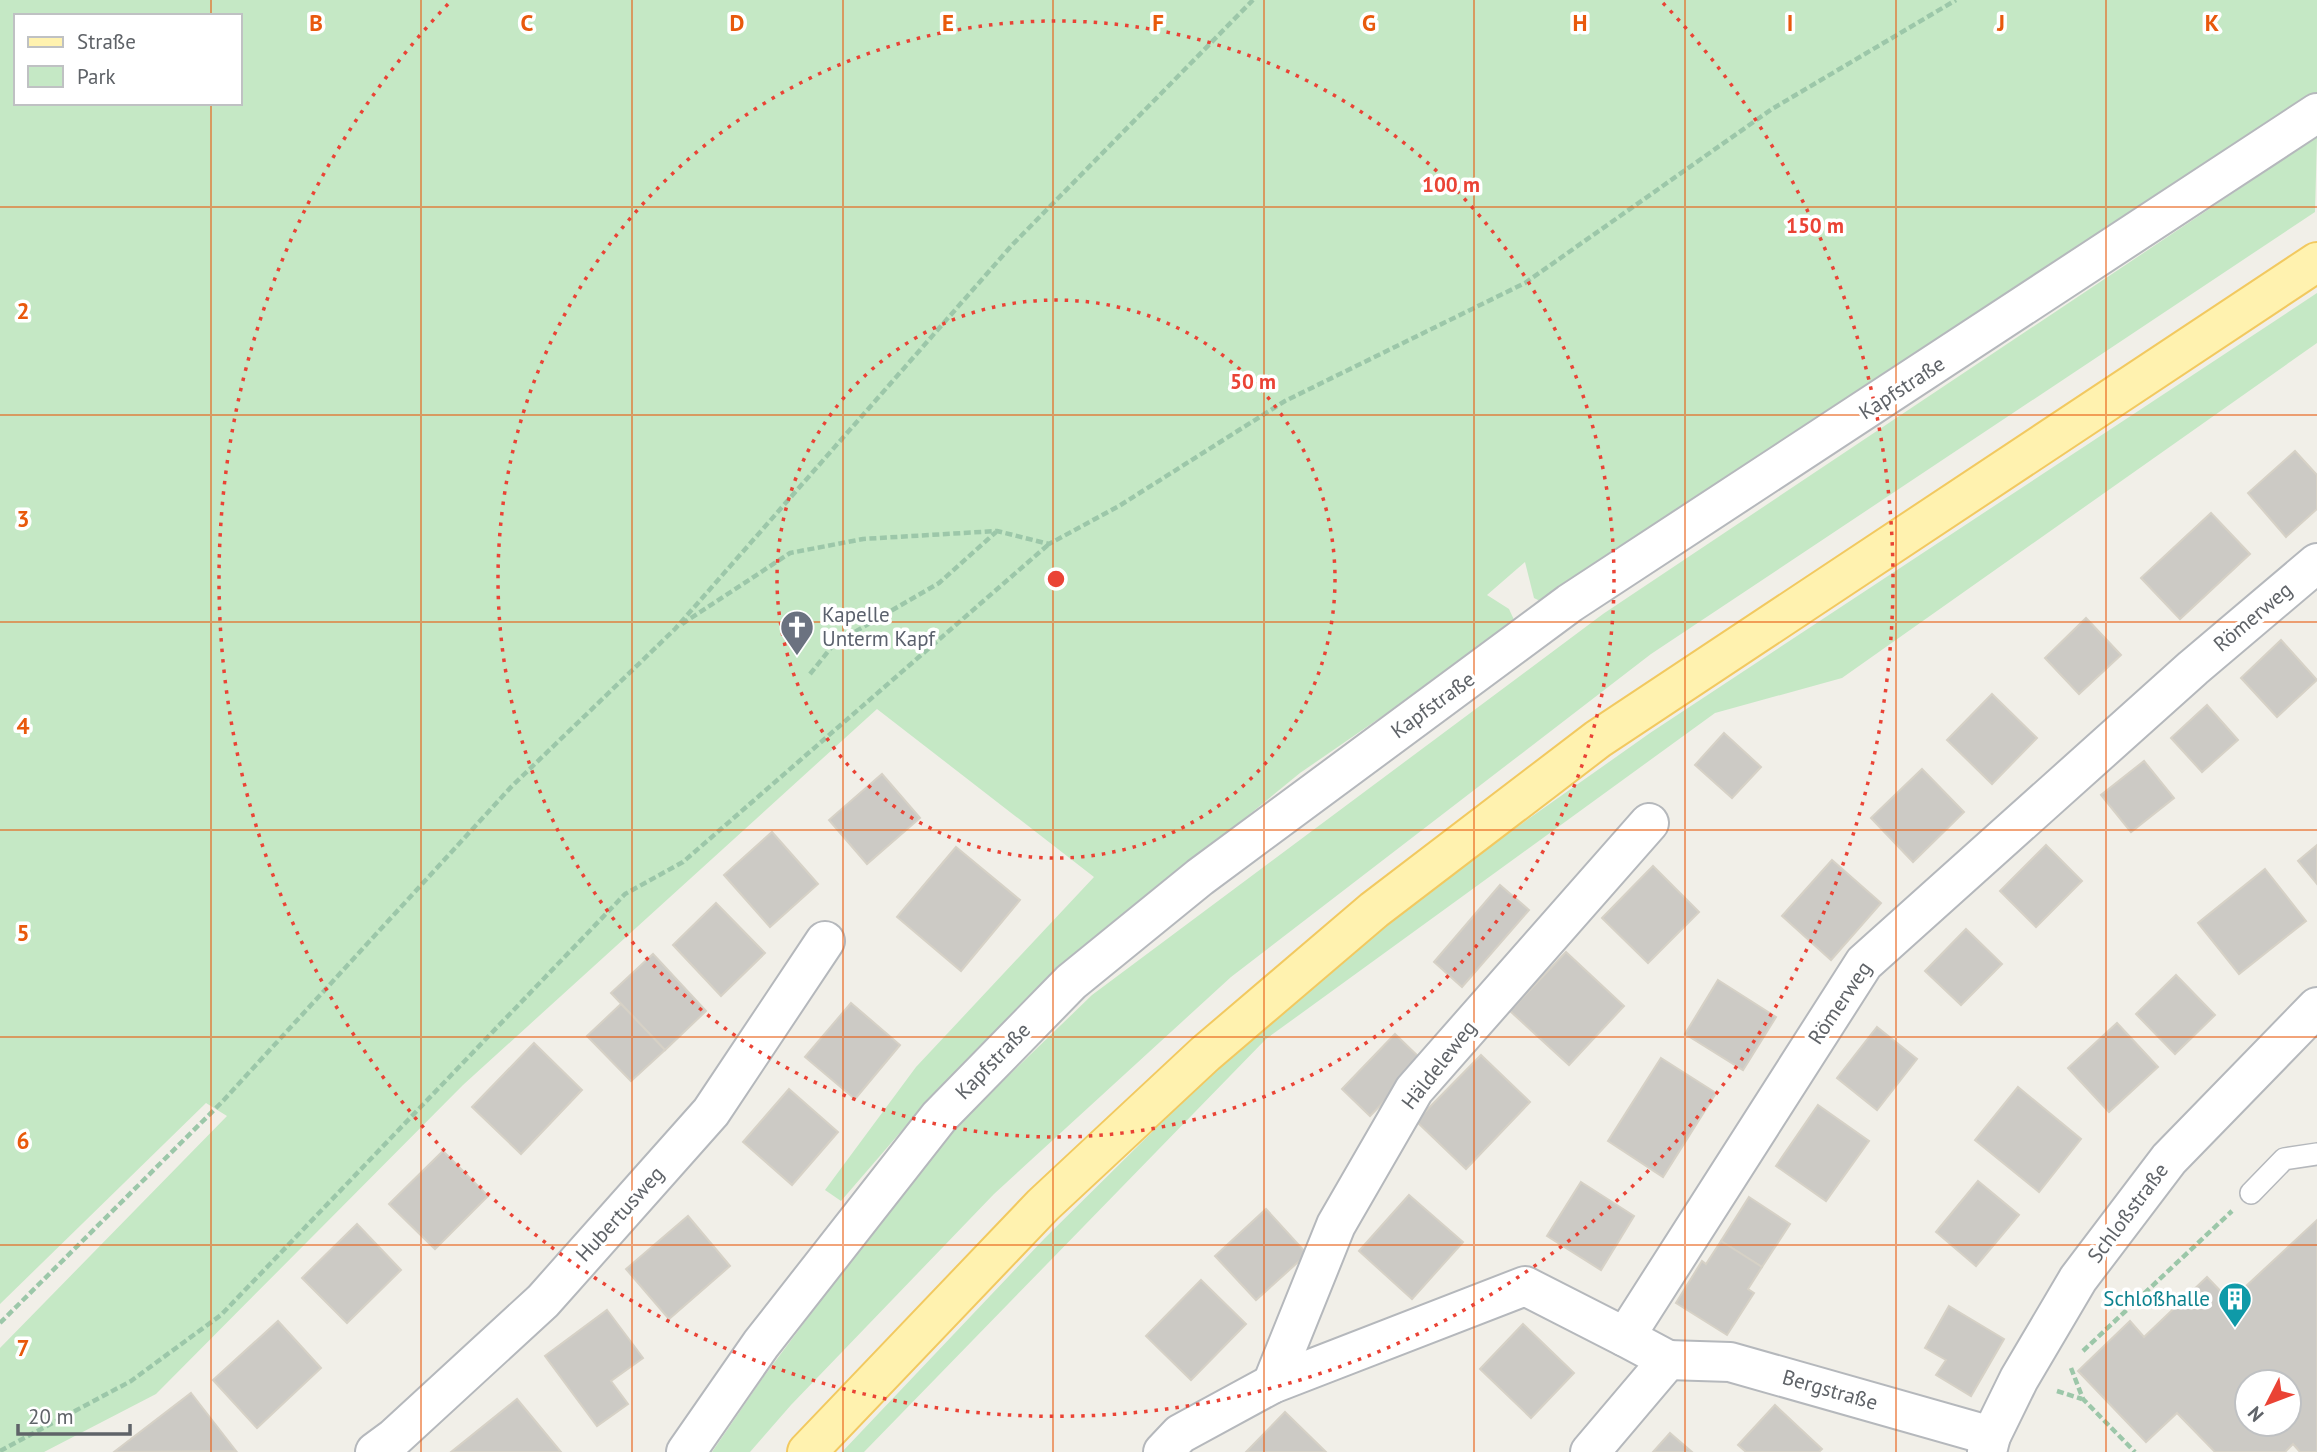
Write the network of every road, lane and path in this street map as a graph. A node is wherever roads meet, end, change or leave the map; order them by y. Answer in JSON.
{"nodes":[{"id":1,"x":1253,"y":0,"type":"edge"},
{"id":2,"x":1956,"y":0,"type":"edge"},
{"id":3,"x":2317,"y":113,"type":"edge"},
{"id":4,"x":2317,"y":262,"type":"edge"},
{"id":5,"x":997,"y":531,"type":"junction"},
{"id":6,"x":1049,"y":544,"type":"junction"},
{"id":7,"x":2317,"y":563,"type":"edge"},
{"id":8,"x":675,"y":629,"type":"junction"},
{"id":9,"x":810,"y":674,"type":"dead end"},
{"id":10,"x":1649,"y":823,"type":"dead end"},
{"id":11,"x":825,"y":941,"type":"dead end"},
{"id":12,"x":2317,"y":1007,"type":"edge"},
{"id":13,"x":2317,"y":1154,"type":"edge"},
{"id":14,"x":2252,"y":1193,"type":"joint"},
{"id":15,"x":0,"y":1323,"type":"edge"},
{"id":16,"x":1625,"y":1337,"type":"junction"},
{"id":17,"x":2079,"y":1354,"type":"dead end"},
{"id":18,"x":1668,"y":1360,"type":"junction"},
{"id":19,"x":2069,"y":1364,"type":"dead end"},
{"id":20,"x":1272,"y":1384,"type":"junction"},
{"id":21,"x":1989,"y":1444,"type":"edge"},
{"id":22,"x":0,"y":1451,"type":"edge"},
{"id":23,"x":375,"y":1452,"type":"edge"},
{"id":24,"x":687,"y":1452,"type":"edge"},
{"id":25,"x":807,"y":1452,"type":"edge"},
{"id":26,"x":1163,"y":1452,"type":"edge"},
{"id":27,"x":1590,"y":1452,"type":"edge"},
{"id":28,"x":2135,"y":1452,"type":"edge"}],
"edges":[{"from":1,"to":8,"type":"path"},
{"from":2,"to":6,"type":"path"},
{"from":3,"to":24,"type":"street","name":"Kapfstraße"},
{"from":4,"to":25,"type":"main road"},
{"from":5,"to":6,"type":"path"},
{"from":5,"to":8,"type":"path"},
{"from":5,"to":9,"type":"path"},
{"from":6,"to":22,"type":"path"},
{"from":7,"to":16,"type":"street","name":"Römerweg"},
{"from":8,"to":15,"type":"path"},
{"from":10,"to":20,"type":"street","name":"Häldeleweg"},
{"from":11,"to":23,"type":"street","name":"Hubertusweg"},
{"from":12,"to":21,"type":"street","name":"Schloßstraße"},
{"from":13,"to":14,"type":"lane"},
{"from":14,"to":17,"type":"path"},
{"from":16,"to":18,"type":"street"},
{"from":16,"to":20,"type":"street"},
{"from":18,"to":21,"type":"street","name":"Bergstraße"},
{"from":18,"to":27,"type":"street"},
{"from":19,"to":28,"type":"path"},
{"from":20,"to":26,"type":"street"}]}
